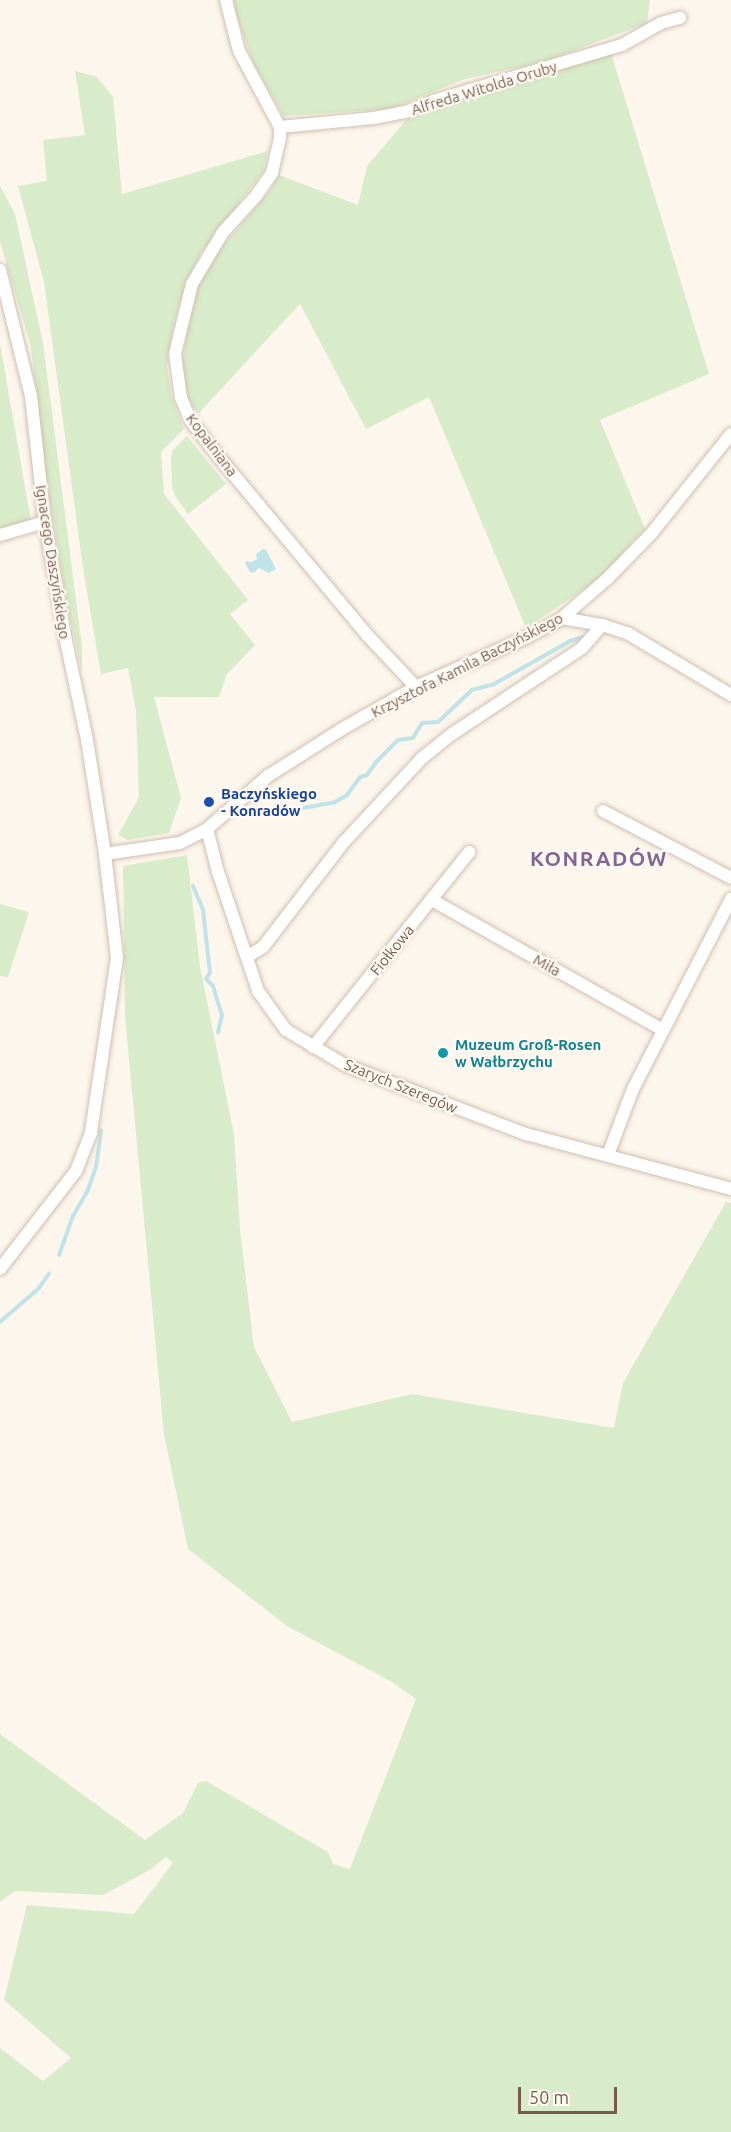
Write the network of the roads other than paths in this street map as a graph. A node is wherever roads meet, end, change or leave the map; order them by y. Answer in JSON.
{"nodes":[{"id":1,"x":225,"y":0,"type":"edge"},
{"id":2,"x":680,"y":18,"type":"dead end"},
{"id":3,"x":280,"y":127,"type":"junction"},
{"id":4,"x":0,"y":270,"type":"edge"},
{"id":5,"x":731,"y":434,"type":"edge"},
{"id":6,"x":45,"y":522,"type":"junction"},
{"id":7,"x":0,"y":535,"type":"edge"},
{"id":8,"x":562,"y":618,"type":"junction"},
{"id":9,"x":602,"y":626,"type":"junction"},
{"id":10,"x":416,"y":687,"type":"junction"},
{"id":11,"x":731,"y":695,"type":"edge"},
{"id":12,"x":603,"y":811,"type":"dead end"},
{"id":13,"x":207,"y":829,"type":"junction"},
{"id":14,"x":469,"y":852,"type":"dead end"},
{"id":15,"x":105,"y":854,"type":"junction"},
{"id":16,"x":731,"y":878,"type":"edge"},
{"id":17,"x":731,"y":899,"type":"edge"},
{"id":18,"x":432,"y":900,"type":"junction"},
{"id":19,"x":247,"y":957,"type":"junction"},
{"id":20,"x":663,"y":1030,"type":"junction"},
{"id":21,"x":313,"y":1047,"type":"junction"},
{"id":22,"x":608,"y":1155,"type":"junction"},
{"id":23,"x":731,"y":1189,"type":"edge"},
{"id":24,"x":0,"y":1269,"type":"edge"}],
"edges":[{"from":1,"to":3,"type":"street"},
{"from":2,"to":3,"type":"street","name":"Alfreda Witolda Oruby"},
{"from":3,"to":10,"type":"street","name":"Kopalniana"},
{"from":4,"to":6,"type":"street","name":"Ignacego Daszyńskiego"},
{"from":5,"to":8,"type":"street","name":"Krzysztofa Kamila Baczyńskiego"},
{"from":6,"to":7,"type":"street"},
{"from":6,"to":15,"type":"street","name":"Ignacego Daszyńskiego"},
{"from":8,"to":9,"type":"street"},
{"from":8,"to":10,"type":"street","name":"Krzysztofa Kamila Baczyńskiego"},
{"from":9,"to":11,"type":"street"},
{"from":9,"to":19,"type":"street"},
{"from":10,"to":13,"type":"street","name":"Krzysztofa Kamila Baczyńskiego"},
{"from":12,"to":16,"type":"street"},
{"from":13,"to":15,"type":"street","name":"Krzysztofa Kamila Baczyńskiego"},
{"from":13,"to":19,"type":"street","name":"Szarych Szeregów"},
{"from":14,"to":18,"type":"street","name":"Fiołkowa"},
{"from":15,"to":24,"type":"street"},
{"from":17,"to":20,"type":"street"},
{"from":18,"to":20,"type":"street","name":"Miła"},
{"from":18,"to":21,"type":"street","name":"Fiołkowa"},
{"from":19,"to":21,"type":"street","name":"Szarych Szeregów"},
{"from":20,"to":22,"type":"street"},
{"from":21,"to":22,"type":"street","name":"Szarych Szeregów"},
{"from":22,"to":23,"type":"street","name":"Szarych Szeregów"}]}
